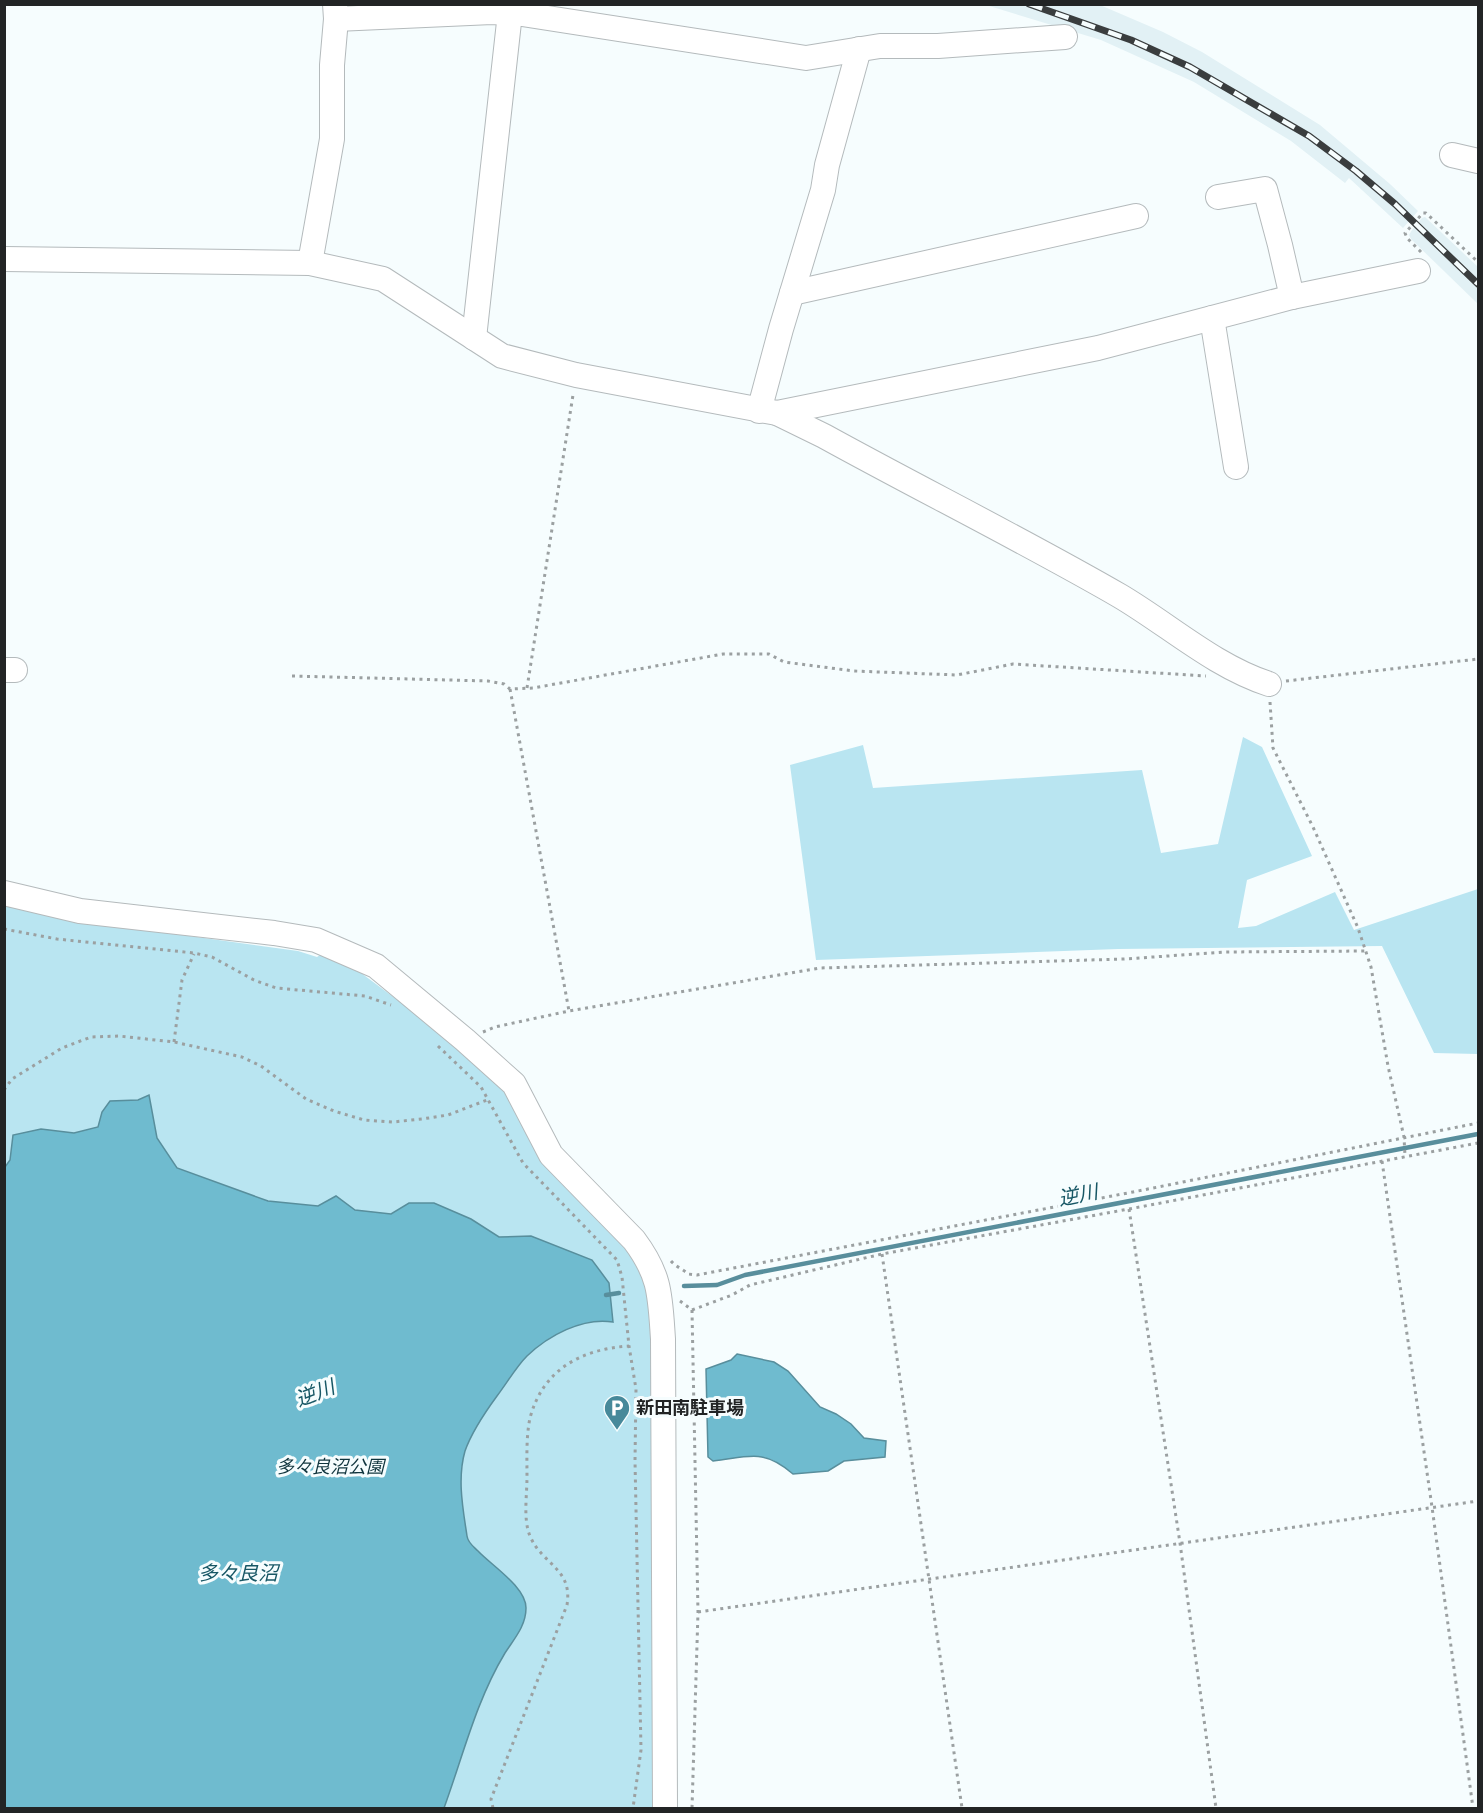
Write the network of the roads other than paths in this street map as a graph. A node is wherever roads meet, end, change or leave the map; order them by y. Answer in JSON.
{"nodes":[{"id":1,"x":336,"y":12,"type":"edge"},
{"id":2,"x":510,"y":13,"type":"junction"},
{"id":3,"x":1065,"y":37,"type":"dead end"},
{"id":4,"x":859,"y":49,"type":"junction"},
{"id":5,"x":1452,"y":155,"type":"dead end"},
{"id":6,"x":1479,"y":161,"type":"edge"},
{"id":7,"x":1218,"y":197,"type":"dead end"},
{"id":8,"x":1136,"y":216,"type":"dead end"},
{"id":9,"x":4,"y":259,"type":"edge"},
{"id":10,"x":310,"y":263,"type":"junction"},
{"id":11,"x":1418,"y":271,"type":"road end"},
{"id":12,"x":792,"y":293,"type":"junction"},
{"id":13,"x":1292,"y":297,"type":"junction"},
{"id":14,"x":1212,"y":318,"type":"junction"},
{"id":15,"x":474,"y":338,"type":"junction"},
{"id":16,"x":768,"y":412,"type":"junction"},
{"id":17,"x":1236,"y":467,"type":"dead end"},
{"id":18,"x":1269,"y":684,"type":"road end"},
{"id":19,"x":4,"y":893,"type":"edge"},
{"id":20,"x":665,"y":1809,"type":"edge"}],
"edges":[{"from":1,"to":2,"type":"street"},
{"from":1,"to":10,"type":"street"},
{"from":2,"to":4,"type":"street"},
{"from":2,"to":15,"type":"street"},
{"from":3,"to":4,"type":"street"},
{"from":4,"to":12,"type":"street"},
{"from":5,"to":6,"type":"street"},
{"from":7,"to":13,"type":"street"},
{"from":8,"to":12,"type":"street"},
{"from":9,"to":10,"type":"street"},
{"from":10,"to":15,"type":"street"},
{"from":11,"to":13,"type":"street"},
{"from":12,"to":16,"type":"street"},
{"from":13,"to":14,"type":"street"},
{"from":14,"to":16,"type":"street"},
{"from":14,"to":17,"type":"street"},
{"from":15,"to":16,"type":"street"},
{"from":16,"to":18,"type":"street"},
{"from":19,"to":20,"type":"street"}]}
